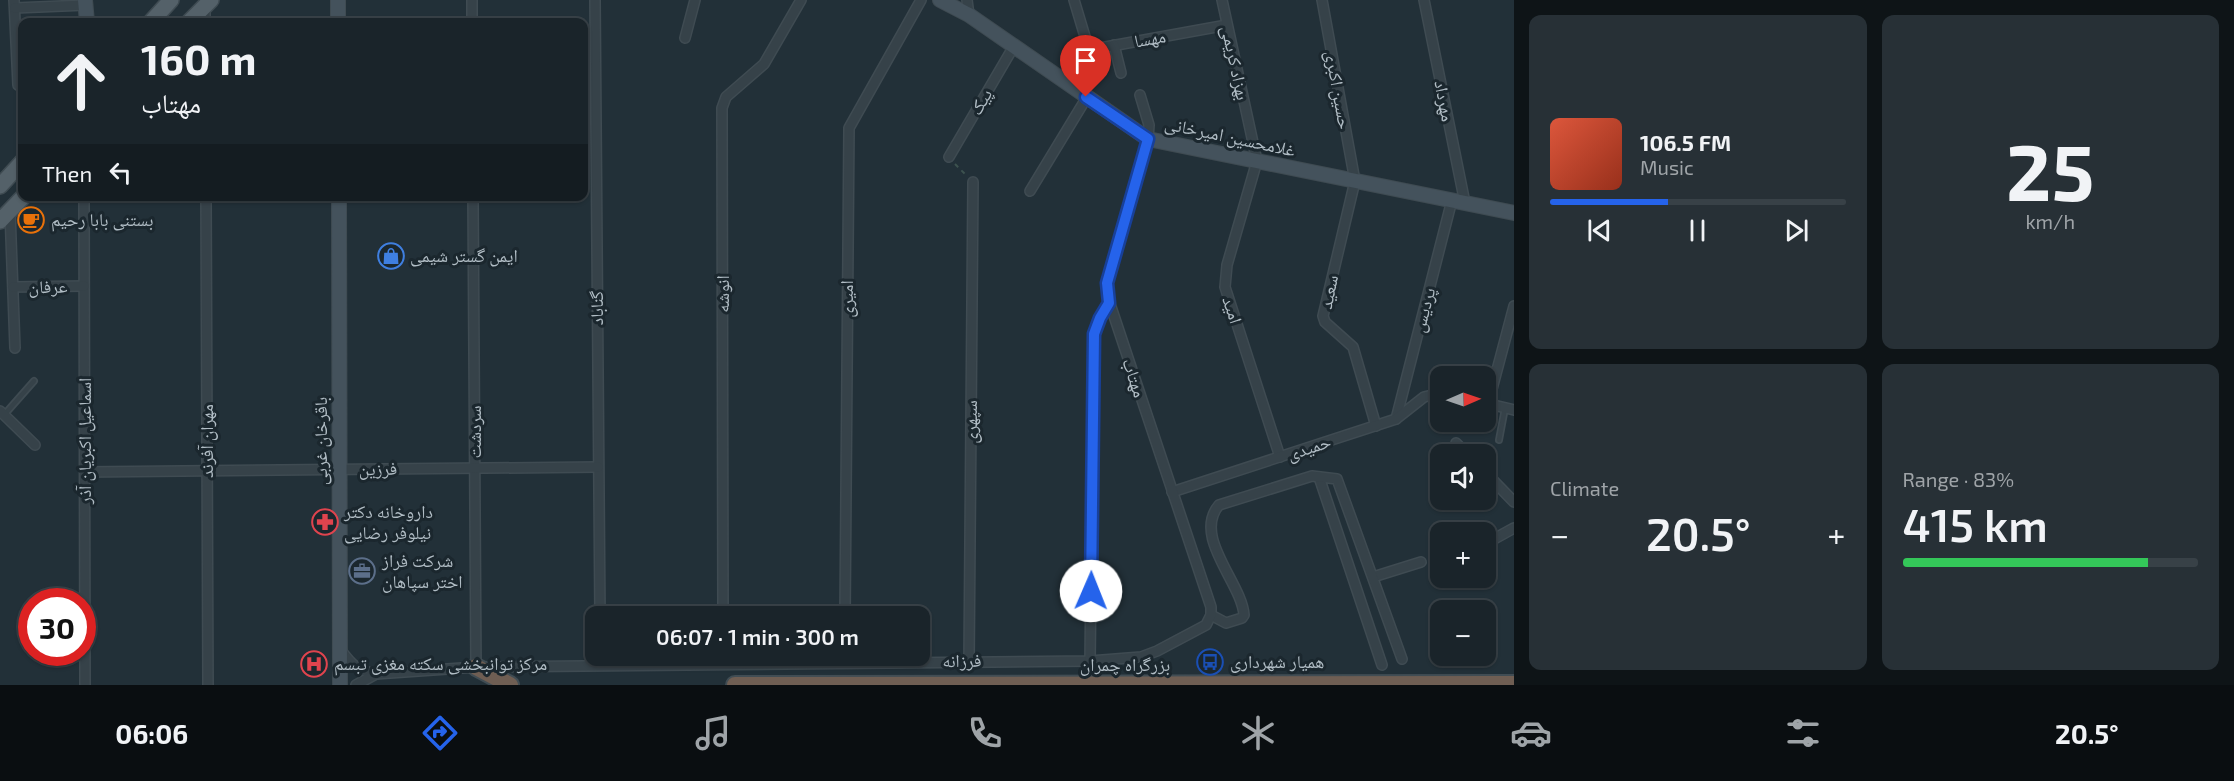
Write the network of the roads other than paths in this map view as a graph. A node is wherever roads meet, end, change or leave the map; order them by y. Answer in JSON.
{"nodes":[{"id":1,"x":171,"y":0,"type":"edge"},
{"id":2,"x":338,"y":0,"type":"edge"},
{"id":3,"x":472,"y":0,"type":"edge"},
{"id":4,"x":594,"y":0,"type":"edge"},
{"id":5,"x":695,"y":0,"type":"edge"},
{"id":6,"x":801,"y":0,"type":"edge"},
{"id":7,"x":921,"y":0,"type":"edge"},
{"id":8,"x":967,"y":0,"type":"edge"},
{"id":9,"x":1074,"y":0,"type":"edge"},
{"id":10,"x":1222,"y":0,"type":"edge"},
{"id":11,"x":1322,"y":0,"type":"edge"},
{"id":12,"x":1424,"y":0,"type":"edge"},
{"id":13,"x":947,"y":2,"type":"edge"},
{"id":14,"x":86,"y":3,"type":"edge"},
{"id":15,"x":208,"y":3,"type":"edge"},
{"id":16,"x":15,"y":4,"type":"edge"},
{"id":17,"x":969,"y":15,"type":"junction"},
{"id":18,"x":87,"y":18,"type":"edge"},
{"id":19,"x":155,"y":18,"type":"edge"},
{"id":20,"x":193,"y":18,"type":"edge"},
{"id":21,"x":206,"y":18,"type":"edge"},
{"id":22,"x":338,"y":18,"type":"edge"},
{"id":23,"x":472,"y":18,"type":"edge"},
{"id":24,"x":1227,"y":24,"type":"junction"},
{"id":25,"x":685,"y":38,"type":"dead end"},
{"id":26,"x":1114,"y":45,"type":"junction"},
{"id":27,"x":1014,"y":46,"type":"junction"},
{"id":28,"x":1121,"y":73,"type":"dead end"},
{"id":29,"x":18,"y":85,"type":"dead end"},
{"id":30,"x":1140,"y":95,"type":"dead end"},
{"id":31,"x":1086,"y":97,"type":"junction"},
{"id":32,"x":1148,"y":139,"type":"junction"},
{"id":33,"x":949,"y":157,"type":"road end"},
{"id":34,"x":1257,"y":161,"type":"junction"},
{"id":35,"x":18,"y":166,"type":"edge"},
{"id":36,"x":1355,"y":181,"type":"junction"},
{"id":37,"x":973,"y":182,"type":"road end"},
{"id":38,"x":0,"y":186,"type":"edge"},
{"id":39,"x":1030,"y":191,"type":"dead end"},
{"id":40,"x":19,"y":201,"type":"edge"},
{"id":41,"x":84,"y":201,"type":"edge"},
{"id":42,"x":206,"y":201,"type":"edge"},
{"id":43,"x":339,"y":201,"type":"edge"},
{"id":44,"x":473,"y":201,"type":"edge"},
{"id":45,"x":1459,"y":202,"type":"junction"},
{"id":46,"x":1514,"y":213,"type":"edge"},
{"id":47,"x":5,"y":216,"type":"edge"},
{"id":48,"x":84,"y":286,"type":"junction"},
{"id":49,"x":13,"y":287,"type":"junction"},
{"id":50,"x":1109,"y":303,"type":"junction"},
{"id":51,"x":1514,"y":306,"type":"edge"},
{"id":52,"x":15,"y":348,"type":"dead end"},
{"id":53,"x":1496,"y":371,"type":"edge"},
{"id":54,"x":34,"y":381,"type":"dead end"},
{"id":55,"x":1430,"y":396,"type":"edge"},
{"id":56,"x":1510,"y":409,"type":"edge"},
{"id":57,"x":2,"y":413,"type":"edge"},
{"id":58,"x":1396,"y":419,"type":"junction"},
{"id":59,"x":1376,"y":426,"type":"junction"},
{"id":60,"x":1499,"y":440,"type":"dead end"},
{"id":61,"x":35,"y":445,"type":"dead end"},
{"id":62,"x":1280,"y":457,"type":"junction"},
{"id":63,"x":598,"y":467,"type":"junction"},
{"id":64,"x":475,"y":468,"type":"junction"},
{"id":65,"x":339,"y":470,"type":"junction"},
{"id":66,"x":207,"y":471,"type":"junction"},
{"id":67,"x":85,"y":472,"type":"junction"},
{"id":68,"x":1319,"y":477,"type":"junction"},
{"id":69,"x":1496,"y":483,"type":"edge"},
{"id":70,"x":1172,"y":492,"type":"junction"},
{"id":71,"x":1514,"y":502,"type":"edge"},
{"id":72,"x":1514,"y":528,"type":"edge"},
{"id":73,"x":1496,"y":538,"type":"edge"},
{"id":74,"x":1421,"y":562,"type":"dead end"},
{"id":75,"x":1373,"y":577,"type":"junction"},
{"id":76,"x":600,"y":606,"type":"edge"},
{"id":77,"x":723,"y":606,"type":"edge"},
{"id":78,"x":845,"y":606,"type":"edge"},
{"id":79,"x":1211,"y":615,"type":"junction"},
{"id":80,"x":340,"y":649,"type":"junction"},
{"id":81,"x":1402,"y":659,"type":"dead end"},
{"id":82,"x":930,"y":660,"type":"edge"},
{"id":83,"x":585,"y":661,"type":"edge"},
{"id":84,"x":969,"y":661,"type":"junction"},
{"id":85,"x":1090,"y":661,"type":"junction"},
{"id":86,"x":1382,"y":665,"type":"dead end"},
{"id":87,"x":476,"y":667,"type":"junction"},
{"id":88,"x":376,"y":674,"type":"junction"},
{"id":89,"x":1514,"y":675,"type":"edge"},
{"id":90,"x":1494,"y":684,"type":"edge"},
{"id":91,"x":1514,"y":684,"type":"edge"},
{"id":92,"x":85,"y":685,"type":"edge"},
{"id":93,"x":208,"y":685,"type":"edge"},
{"id":94,"x":340,"y":685,"type":"edge"},
{"id":95,"x":356,"y":685,"type":"edge"},
{"id":96,"x":510,"y":685,"type":"edge"},
{"id":97,"x":735,"y":685,"type":"edge"},
{"id":98,"x":1109,"y":685,"type":"edge"}],
"edges":[{"from":1,"to":19,"type":"main road"},
{"from":2,"to":22,"type":"street"},
{"from":3,"to":23,"type":"street"},
{"from":4,"to":63,"type":"street","name":"گناباد"},
{"from":5,"to":25,"type":"street"},
{"from":6,"to":77,"type":"street","name":"انوشه"},
{"from":7,"to":78,"type":"street","name":"امیری"},
{"from":8,"to":17,"type":"street"},
{"from":9,"to":26,"type":"street","name":"مهسا"},
{"from":10,"to":24,"type":"street","name":"بهزاد کریمی"},
{"from":11,"to":36,"type":"street","name":"حسین اکبری"},
{"from":12,"to":45,"type":"street","name":"مهرداد"},
{"from":13,"to":17,"type":"street","name":"غلامحسین امیرخانی"},
{"from":14,"to":16,"type":"street"},
{"from":14,"to":18,"type":"street"},
{"from":15,"to":20,"type":"main road"},
{"from":15,"to":21,"type":"street"},
{"from":16,"to":29,"type":"street"},
{"from":17,"to":27,"type":"street","name":"غلامحسین امیرخانی"},
{"from":24,"to":26,"type":"street","name":"مهسا"},
{"from":24,"to":34,"type":"street","name":"بهزاد کریمی"},
{"from":26,"to":28,"type":"street"},
{"from":27,"to":31,"type":"street","name":"غلامحسین امیرخانی"},
{"from":27,"to":33,"type":"street","name":"پیک"},
{"from":30,"to":32,"type":"street"},
{"from":31,"to":32,"type":"street","name":"غلامحسین امیرخانی"},
{"from":31,"to":39,"type":"street"},
{"from":32,"to":34,"type":"street","name":"غلامحسین امیرخانی"},
{"from":32,"to":50,"type":"street","name":"مهتاب"},
{"from":34,"to":36,"type":"street","name":"غلامحسین امیرخانی"},
{"from":34,"to":62,"type":"street","name":"امید"},
{"from":35,"to":38,"type":"main road"},
{"from":36,"to":45,"type":"street","name":"غلامحسین امیرخانی"},
{"from":36,"to":59,"type":"street","name":"سعید"},
{"from":37,"to":84,"type":"street","name":"سپهری"},
{"from":40,"to":47,"type":"main road"},
{"from":41,"to":48,"type":"street","name":"اسماعیل اکبریان آذر"},
{"from":42,"to":66,"type":"street","name":"مهران آفرند"},
{"from":43,"to":65,"type":"street","name":"باقرخان غربی"},
{"from":44,"to":64,"type":"street","name":"سردشت"},
{"from":45,"to":46,"type":"street","name":"غلامحسین امیرخانی"},
{"from":45,"to":58,"type":"street","name":"پردیس"},
{"from":47,"to":49,"type":"street"},
{"from":48,"to":49,"type":"street","name":"عرفان"},
{"from":48,"to":67,"type":"street","name":"اسماعیل اکبریان آذر"},
{"from":49,"to":52,"type":"street"},
{"from":50,"to":70,"type":"street","name":"مهتاب"},
{"from":50,"to":85,"type":"street"},
{"from":51,"to":53,"type":"street"},
{"from":54,"to":57,"type":"lane"},
{"from":55,"to":58,"type":"street","name":"حمیدی"},
{"from":56,"to":60,"type":"lane"},
{"from":57,"to":61,"type":"street"},
{"from":58,"to":59,"type":"street","name":"حمیدی"},
{"from":59,"to":62,"type":"street","name":"حمیدی"},
{"from":62,"to":70,"type":"street","name":"حمیدی"},
{"from":63,"to":64,"type":"street","name":"فرزین"},
{"from":63,"to":76,"type":"street","name":"گناباد"},
{"from":64,"to":65,"type":"street","name":"فرزین"},
{"from":64,"to":87,"type":"street","name":"سردشت"},
{"from":65,"to":66,"type":"street","name":"فرزین"},
{"from":65,"to":80,"type":"street","name":"باقرخان غربی"},
{"from":66,"to":67,"type":"street","name":"فرزین"},
{"from":66,"to":93,"type":"street","name":"مهران آفرند"},
{"from":67,"to":92,"type":"street","name":"اسماعیل اکبریان آذر"},
{"from":68,"to":75,"type":"street"},
{"from":68,"to":79,"type":"street"},
{"from":68,"to":86,"type":"street"},
{"from":69,"to":71,"type":"street"},
{"from":70,"to":79,"type":"street","name":"مهتاب"},
{"from":72,"to":73,"type":"street"},
{"from":74,"to":75,"type":"street"},
{"from":75,"to":81,"type":"street"},
{"from":79,"to":85,"type":"street"},
{"from":80,"to":88,"type":"street","name":"فرزانه"},
{"from":80,"to":94,"type":"street","name":"باقرخان غربی"},
{"from":82,"to":84,"type":"street","name":"فرزانه"},
{"from":83,"to":87,"type":"street","name":"فرزانه"},
{"from":84,"to":85,"type":"street","name":"فرزانه"},
{"from":87,"to":88,"type":"street","name":"فرزانه"},
{"from":87,"to":96,"type":"highway"},
{"from":88,"to":95,"type":"street"},
{"from":89,"to":90,"type":"street"},
{"from":90,"to":91,"type":"highway","name":"بزرگراه چمران"},
{"from":90,"to":98,"type":"highway","name":"بزرگراه چمران"},
{"from":97,"to":98,"type":"highway","name":"بزرگراه چمران"}]}
